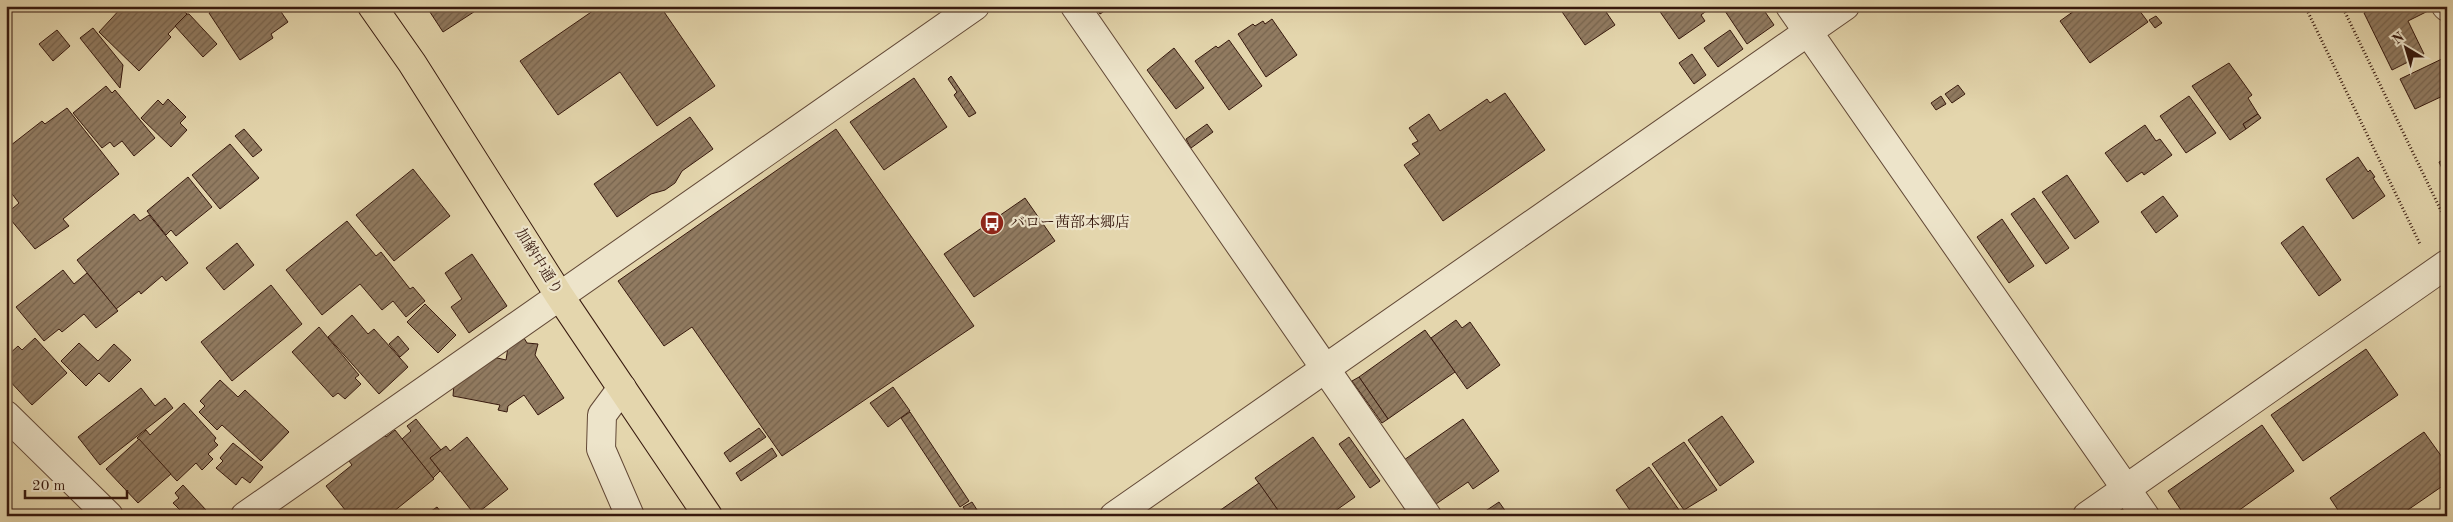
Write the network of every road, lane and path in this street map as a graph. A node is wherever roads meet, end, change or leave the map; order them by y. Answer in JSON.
{"nodes":[{"id":1,"x":372,"y":6,"type":"edge"},
{"id":2,"x":975,"y":6,"type":"edge"},
{"id":3,"x":1075,"y":6,"type":"edge"},
{"id":4,"x":1790,"y":6,"type":"edge"},
{"id":5,"x":1845,"y":6,"type":"edge"},
{"id":6,"x":2305,"y":6,"type":"edge"},
{"id":7,"x":2342,"y":6,"type":"edge"},
{"id":8,"x":1808,"y":32,"type":"junction"},
{"id":9,"x":2447,"y":223,"type":"edge"},
{"id":10,"x":2441,"y":268,"type":"edge"},
{"id":11,"x":559,"y":295,"type":"junction"},
{"id":12,"x":1326,"y":369,"type":"junction"},
{"id":13,"x":622,"y":388,"type":"junction"},
{"id":14,"x":6,"y":415,"type":"edge"},
{"id":15,"x":2126,"y":489,"type":"junction"},
{"id":16,"x":109,"y":516,"type":"edge"},
{"id":17,"x":245,"y":516,"type":"edge"},
{"id":18,"x":630,"y":516,"type":"edge"},
{"id":19,"x":708,"y":516,"type":"edge"},
{"id":20,"x":1114,"y":516,"type":"edge"},
{"id":21,"x":1427,"y":516,"type":"edge"},
{"id":22,"x":2087,"y":516,"type":"edge"},
{"id":23,"x":2145,"y":516,"type":"edge"}],
"edges":[{"from":1,"to":11,"type":"highway","name":"加納中通り"},
{"from":2,"to":11,"type":"street"},
{"from":3,"to":12,"type":"street"},
{"from":4,"to":8,"type":"street"},
{"from":5,"to":8,"type":"street"},
{"from":6,"to":10,"type":"path"},
{"from":7,"to":9,"type":"path"},
{"from":8,"to":12,"type":"street"},
{"from":8,"to":15,"type":"street"},
{"from":10,"to":15,"type":"street"},
{"from":11,"to":13,"type":"highway","name":"加納中通り"},
{"from":11,"to":17,"type":"street"},
{"from":12,"to":20,"type":"street"},
{"from":12,"to":21,"type":"street"},
{"from":13,"to":18,"type":"street"},
{"from":13,"to":19,"type":"highway","name":"加納中通り"},
{"from":14,"to":16,"type":"street"},
{"from":15,"to":22,"type":"street"},
{"from":15,"to":23,"type":"street"}]}
